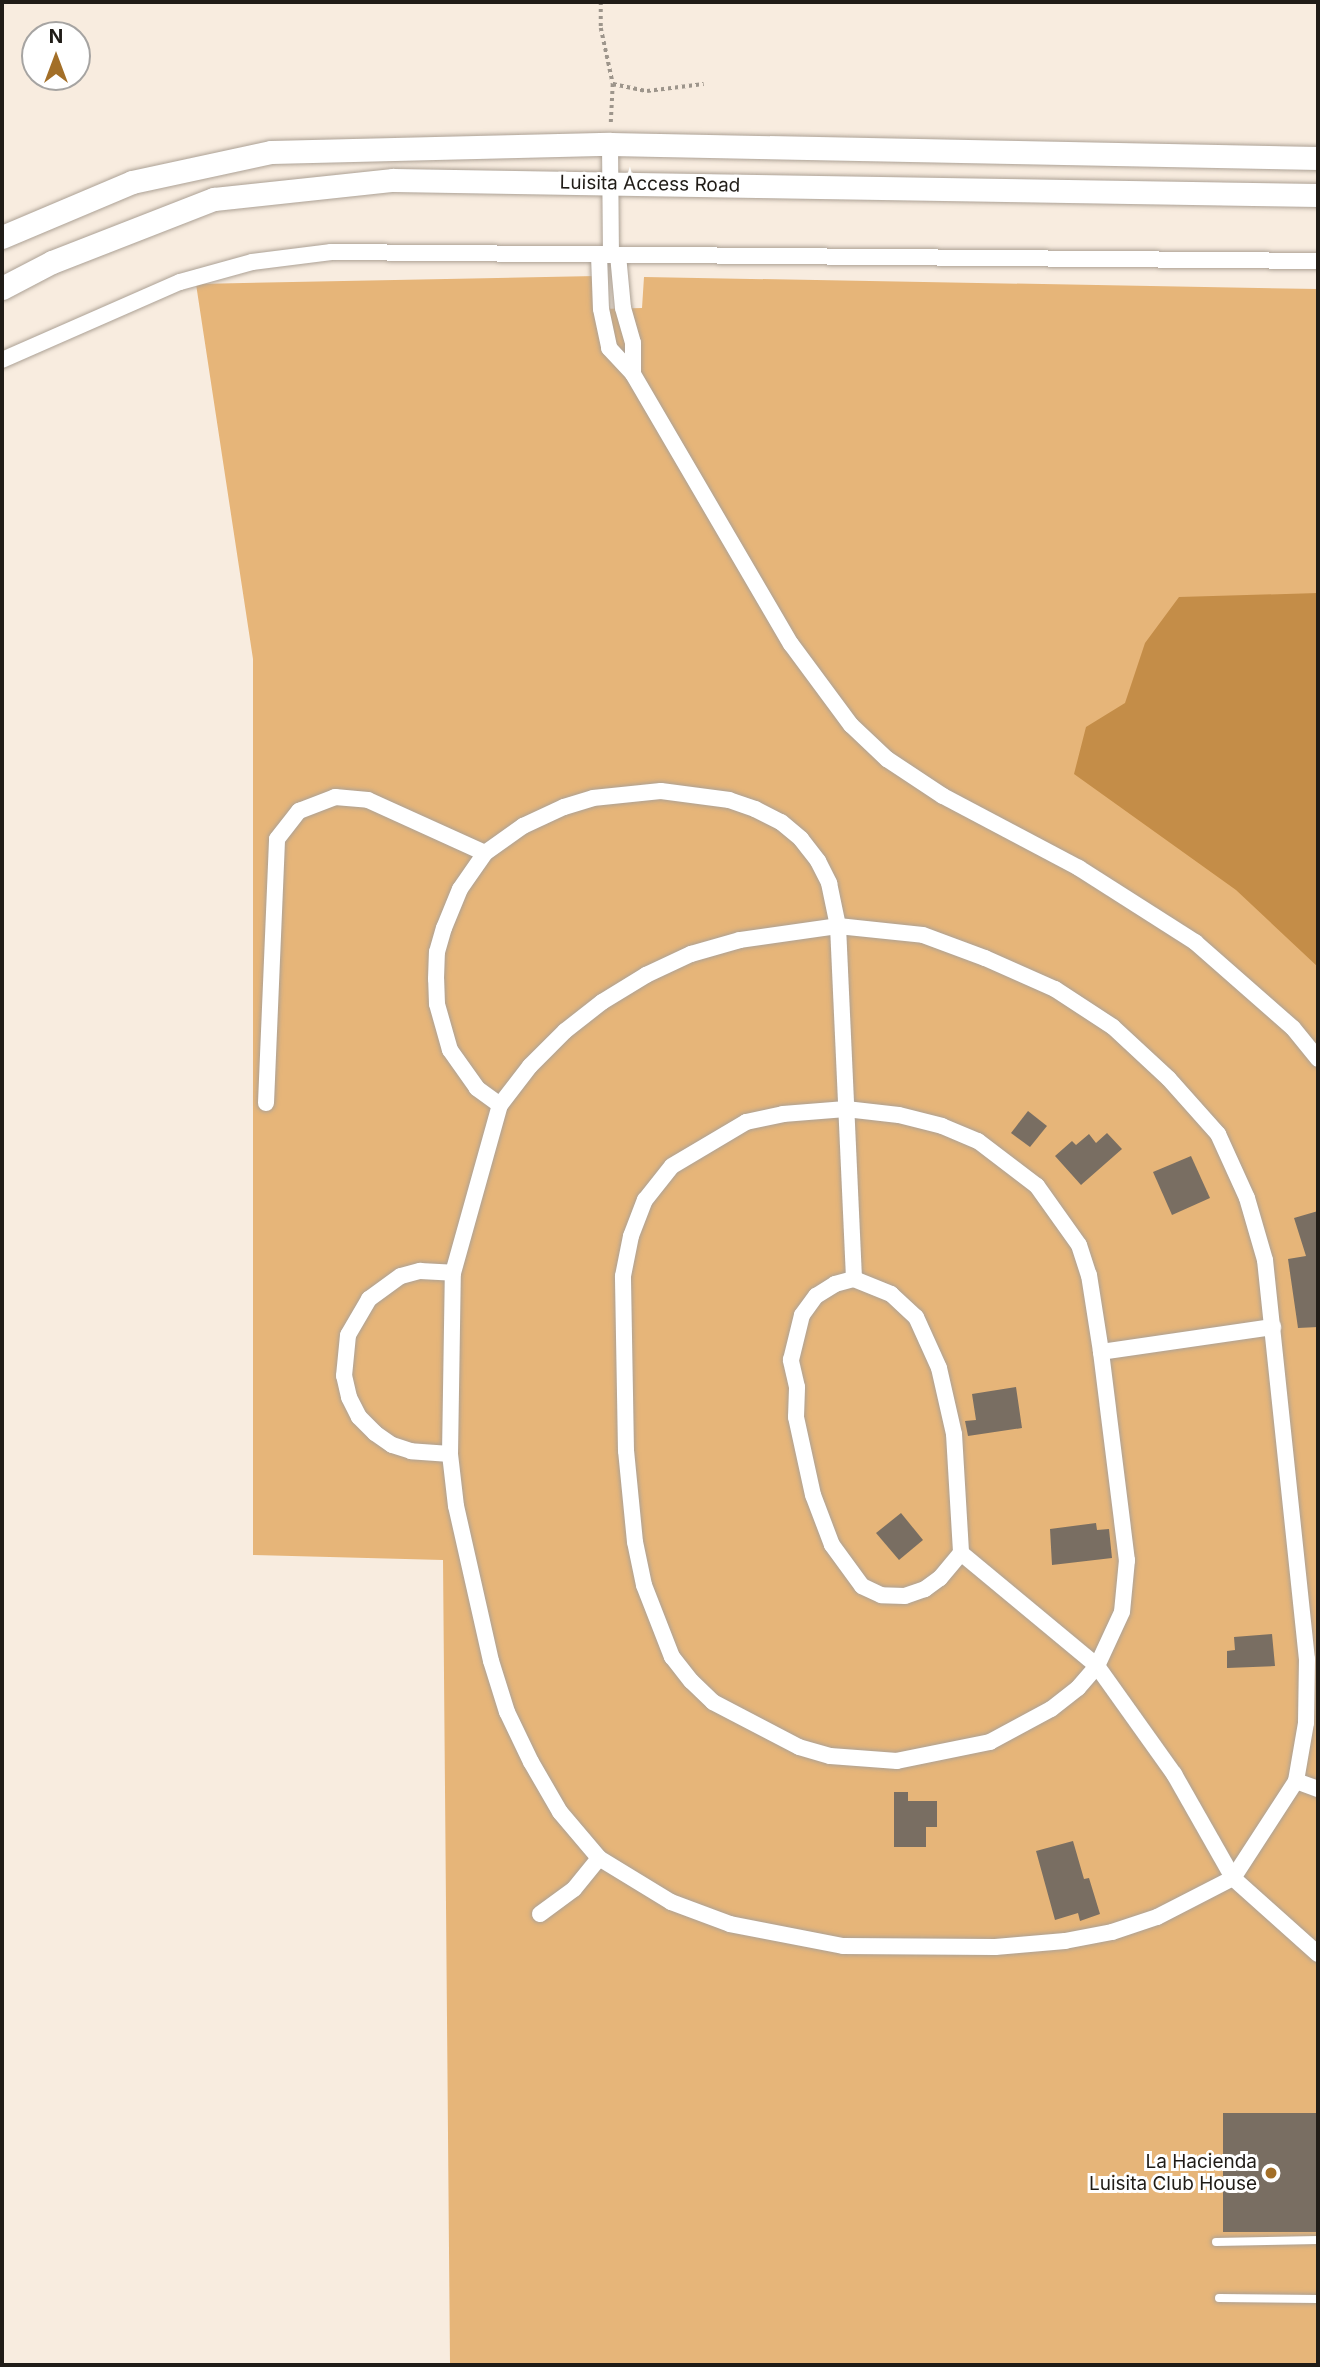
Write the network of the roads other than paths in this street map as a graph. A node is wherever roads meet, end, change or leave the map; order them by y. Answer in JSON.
{"nodes":[{"id":1,"x":610,"y":144,"type":"junction"},
{"id":2,"x":1318,"y":158,"type":"edge"},
{"id":3,"x":612,"y":183,"type":"junction"},
{"id":4,"x":1318,"y":195,"type":"edge"},
{"id":5,"x":2,"y":237,"type":"edge"},
{"id":6,"x":609,"y":255,"type":"junction"},
{"id":7,"x":1318,"y":261,"type":"edge"},
{"id":8,"x":2,"y":288,"type":"edge"},
{"id":9,"x":2,"y":360,"type":"edge"},
{"id":10,"x":633,"y":374,"type":"junction"},
{"id":11,"x":485,"y":853,"type":"junction"},
{"id":12,"x":838,"y":926,"type":"junction"},
{"id":13,"x":1318,"y":1059,"type":"edge"},
{"id":14,"x":266,"y":1104,"type":"dead end"},
{"id":15,"x":500,"y":1105,"type":"junction"},
{"id":16,"x":846,"y":1109,"type":"junction"},
{"id":17,"x":453,"y":1273,"type":"junction"},
{"id":18,"x":854,"y":1279,"type":"junction"},
{"id":19,"x":1273,"y":1327,"type":"junction"},
{"id":20,"x":1101,"y":1352,"type":"junction"},
{"id":21,"x":450,"y":1454,"type":"junction"},
{"id":22,"x":961,"y":1553,"type":"junction"},
{"id":23,"x":1097,"y":1666,"type":"junction"},
{"id":24,"x":1296,"y":1781,"type":"junction"},
{"id":25,"x":1318,"y":1789,"type":"edge"},
{"id":26,"x":599,"y":1858,"type":"junction"},
{"id":27,"x":1233,"y":1878,"type":"junction"},
{"id":28,"x":540,"y":1914,"type":"dead end"},
{"id":29,"x":1318,"y":1954,"type":"edge"},
{"id":30,"x":1318,"y":2240,"type":"edge"},
{"id":31,"x":1216,"y":2242,"type":"dead end"},
{"id":32,"x":1219,"y":2298,"type":"dead end"},
{"id":33,"x":1318,"y":2299,"type":"edge"}],
"edges":[{"from":1,"to":2,"type":"main road","name":"Luisita Access Road"},
{"from":1,"to":3,"type":"street"},
{"from":1,"to":5,"type":"main road","name":"Luisita Access Road"},
{"from":3,"to":4,"type":"main road","name":"Luisita Access Road"},
{"from":3,"to":6,"type":"street"},
{"from":3,"to":8,"type":"main road","name":"Luisita Access Road"},
{"from":6,"to":7,"type":"street"},
{"from":6,"to":9,"type":"street"},
{"from":6,"to":10,"type":"street"},
{"from":6,"to":10,"type":"street"},
{"from":10,"to":13,"type":"street"},
{"from":11,"to":12,"type":"street"},
{"from":11,"to":14,"type":"street"},
{"from":11,"to":15,"type":"street"},
{"from":12,"to":15,"type":"street"},
{"from":12,"to":16,"type":"street"},
{"from":12,"to":19,"type":"street"},
{"from":15,"to":17,"type":"street"},
{"from":16,"to":18,"type":"street"},
{"from":16,"to":20,"type":"street"},
{"from":16,"to":23,"type":"street"},
{"from":17,"to":21,"type":"street"},
{"from":17,"to":21,"type":"street"},
{"from":18,"to":22,"type":"street"},
{"from":18,"to":22,"type":"street"},
{"from":19,"to":20,"type":"street"},
{"from":19,"to":24,"type":"street"},
{"from":20,"to":23,"type":"street"},
{"from":21,"to":26,"type":"street"},
{"from":22,"to":23,"type":"street"},
{"from":23,"to":27,"type":"street"},
{"from":24,"to":25,"type":"street"},
{"from":24,"to":27,"type":"street"},
{"from":26,"to":27,"type":"street"},
{"from":26,"to":28,"type":"street"},
{"from":27,"to":29,"type":"street"},
{"from":30,"to":31,"type":"lane"},
{"from":32,"to":33,"type":"lane"}]}
